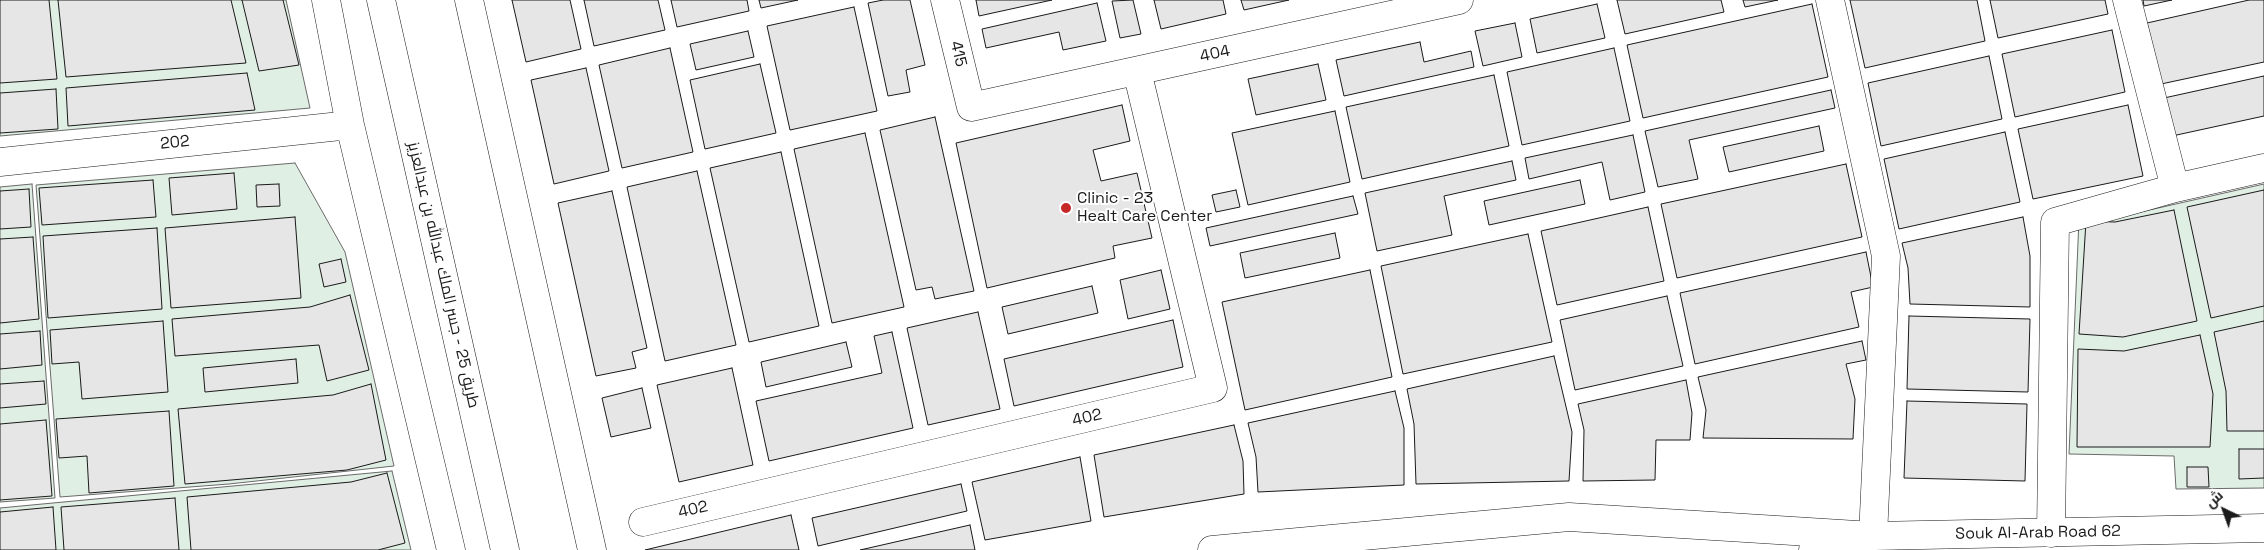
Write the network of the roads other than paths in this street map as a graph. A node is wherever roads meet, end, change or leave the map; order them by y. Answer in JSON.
{"nodes":[{"id":1,"x":326,"y":0,"type":"edge"},
{"id":2,"x":381,"y":0,"type":"edge"},
{"id":3,"x":469,"y":0,"type":"edge"},
{"id":4,"x":945,"y":0,"type":"edge"},
{"id":5,"x":1459,"y":0,"type":"edge"},
{"id":6,"x":1830,"y":0,"type":"edge"},
{"id":7,"x":2127,"y":0,"type":"edge"},
{"id":8,"x":1137,"y":71,"type":"junction"},
{"id":9,"x":971,"y":107,"type":"joint"},
{"id":10,"x":350,"y":125,"type":"junction"},
{"id":11,"x":0,"y":162,"type":"edge"},
{"id":12,"x":2264,"y":168,"type":"edge"},
{"id":13,"x":2175,"y":188,"type":"junction"},
{"id":14,"x":644,"y":522,"type":"dead end"},
{"id":15,"x":2264,"y":528,"type":"edge"},
{"id":16,"x":2051,"y":532,"type":"junction"},
{"id":17,"x":1873,"y":536,"type":"junction"},
{"id":18,"x":451,"y":550,"type":"edge"},
{"id":19,"x":505,"y":550,"type":"edge"},
{"id":20,"x":592,"y":550,"type":"edge"},
{"id":21,"x":1212,"y":550,"type":"edge"},
{"id":22,"x":1813,"y":550,"type":"edge"}],
"edges":[{"from":1,"to":10,"type":"street"},
{"from":2,"to":19,"type":"street","name":"طريق 25 - جسر الملك عبدالله بن عبدالعزيز"},
{"from":3,"to":20,"type":"street"},
{"from":4,"to":9,"type":"street","name":"415"},
{"from":5,"to":8,"type":"street","name":"404"},
{"from":6,"to":17,"type":"street"},
{"from":7,"to":13,"type":"street"},
{"from":8,"to":9,"type":"street","name":"404"},
{"from":8,"to":14,"type":"street","name":"402"},
{"from":10,"to":11,"type":"street","name":"202"},
{"from":10,"to":18,"type":"street"},
{"from":12,"to":13,"type":"street"},
{"from":13,"to":16,"type":"street"},
{"from":15,"to":16,"type":"street","name":"Souk Al-Arab Road 62"},
{"from":16,"to":17,"type":"street","name":"Souk Al-Arab Road 62"},
{"from":17,"to":21,"type":"street"},
{"from":17,"to":22,"type":"street","name":"Souk Al-Arab Road 62"}]}
